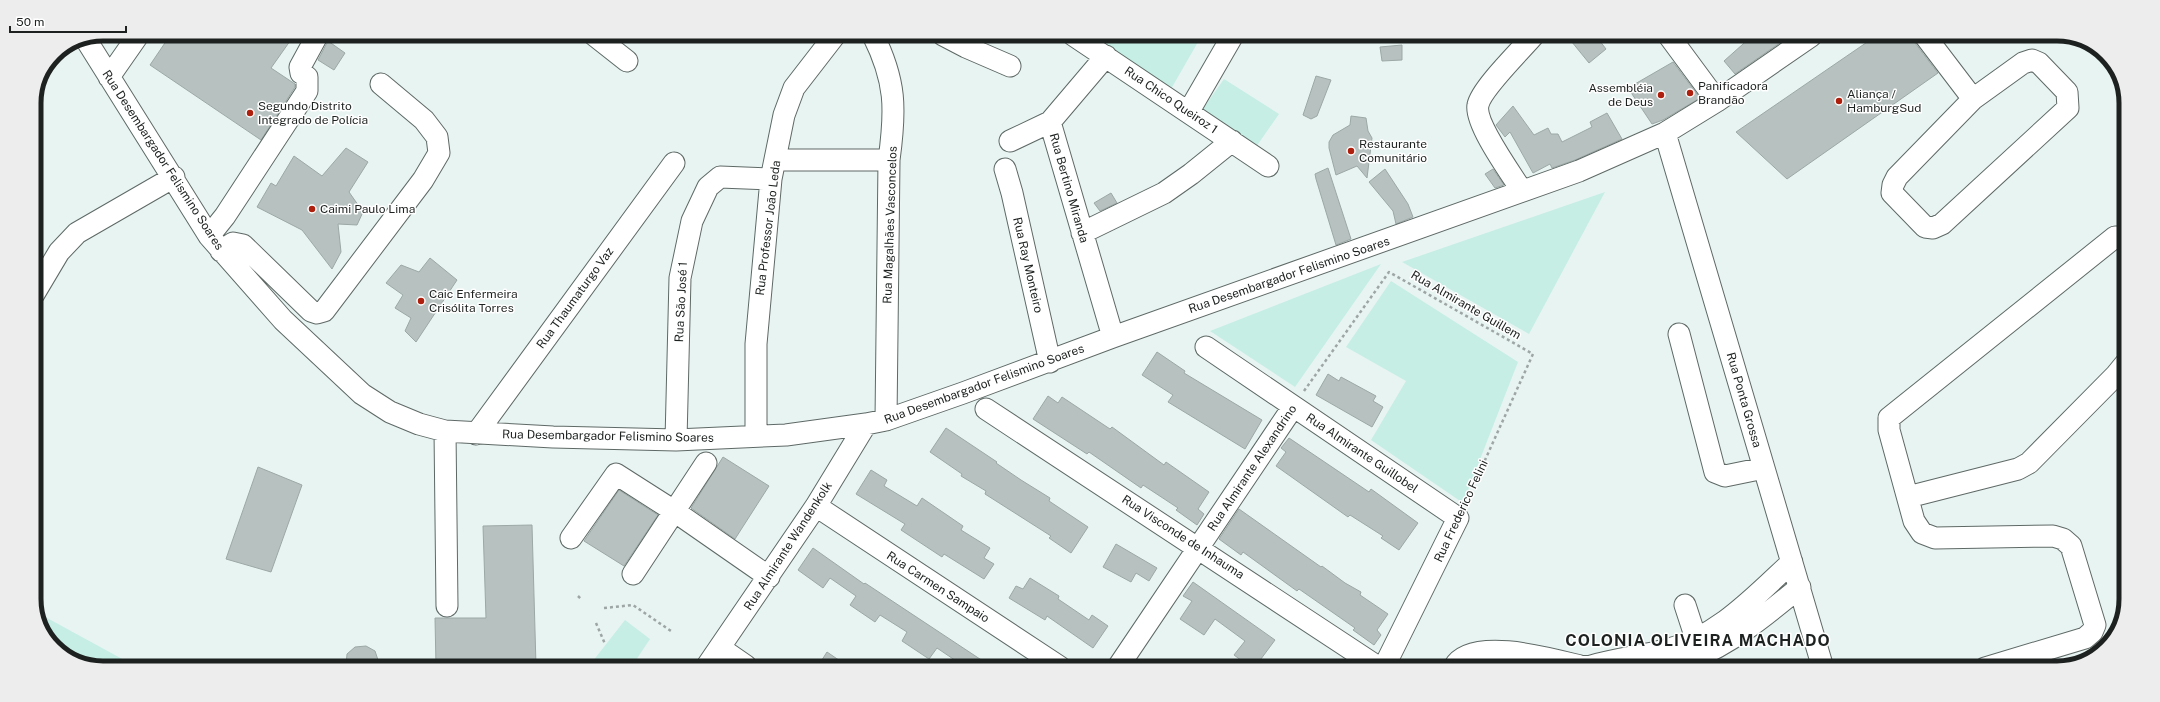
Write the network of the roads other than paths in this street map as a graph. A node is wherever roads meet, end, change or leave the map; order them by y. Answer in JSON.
{"nodes":[{"id":1,"x":135,"y":41,"type":"edge"},
{"id":2,"x":314,"y":41,"type":"edge"},
{"id":3,"x":602,"y":41,"type":"edge"},
{"id":4,"x":830,"y":41,"type":"edge"},
{"id":5,"x":876,"y":41,"type":"edge"},
{"id":6,"x":956,"y":41,"type":"edge"},
{"id":7,"x":1082,"y":41,"type":"edge"},
{"id":8,"x":1230,"y":41,"type":"edge"},
{"id":9,"x":1529,"y":41,"type":"edge"},
{"id":10,"x":1674,"y":41,"type":"edge"},
{"id":11,"x":1804,"y":41,"type":"edge"},
{"id":12,"x":1929,"y":41,"type":"edge"},
{"id":13,"x":88,"y":43,"type":"edge"},
{"id":14,"x":1106,"y":56,"type":"junction"},
{"id":15,"x":627,"y":61,"type":"dead end"},
{"id":16,"x":1010,"y":66,"type":"dead end"},
{"id":17,"x":110,"y":77,"type":"junction"},
{"id":18,"x":381,"y":84,"type":"dead end"},
{"id":19,"x":1974,"y":99,"type":"junction"},
{"id":20,"x":1717,"y":101,"type":"junction"},
{"id":21,"x":1189,"y":111,"type":"junction"},
{"id":22,"x":1050,"y":122,"type":"junction"},
{"id":23,"x":1665,"y":133,"type":"junction"},
{"id":24,"x":1232,"y":141,"type":"junction"},
{"id":25,"x":1010,"y":142,"type":"dead end"},
{"id":26,"x":889,"y":160,"type":"junction"},
{"id":27,"x":674,"y":163,"type":"dead end"},
{"id":28,"x":1268,"y":166,"type":"dead end"},
{"id":29,"x":773,"y":169,"type":"junction"},
{"id":30,"x":1005,"y":169,"type":"dead end"},
{"id":31,"x":174,"y":177,"type":"junction"},
{"id":32,"x":1522,"y":191,"type":"junction"},
{"id":33,"x":1082,"y":234,"type":"junction"},
{"id":34,"x":2119,"y":237,"type":"edge"},
{"id":35,"x":215,"y":244,"type":"junction"},
{"id":36,"x":41,"y":283,"type":"edge"},
{"id":37,"x":1679,"y":334,"type":"dead end"},
{"id":38,"x":1113,"y":337,"type":"junction"},
{"id":39,"x":1206,"y":347,"type":"dead end"},
{"id":40,"x":1050,"y":362,"type":"junction"},
{"id":41,"x":2119,"y":371,"type":"edge"},
{"id":42,"x":1293,"y":407,"type":"junction"},
{"id":43,"x":986,"y":409,"type":"dead end"},
{"id":44,"x":886,"y":420,"type":"junction"},
{"id":45,"x":866,"y":424,"type":"junction"},
{"id":46,"x":445,"y":430,"type":"junction"},
{"id":47,"x":476,"y":434,"type":"junction"},
{"id":48,"x":756,"y":436,"type":"junction"},
{"id":49,"x":676,"y":440,"type":"junction"},
{"id":50,"x":706,"y":463,"type":"dead end"},
{"id":51,"x":1764,"y":468,"type":"junction"},
{"id":52,"x":1908,"y":497,"type":"junction"},
{"id":53,"x":816,"y":506,"type":"junction"},
{"id":54,"x":674,"y":511,"type":"junction"},
{"id":55,"x":1458,"y":518,"type":"joint"},
{"id":56,"x":571,"y":538,"type":"dead end"},
{"id":57,"x":1198,"y":547,"type":"junction"},
{"id":58,"x":1792,"y":562,"type":"junction"},
{"id":59,"x":633,"y":574,"type":"dead end"},
{"id":60,"x":769,"y":577,"type":"junction"},
{"id":61,"x":1800,"y":587,"type":"junction"},
{"id":62,"x":1685,"y":604,"type":"dead end"},
{"id":63,"x":447,"y":606,"type":"dead end"},
{"id":64,"x":1698,"y":647,"type":"junction"},
{"id":65,"x":720,"y":648,"type":"junction"},
{"id":66,"x":711,"y":661,"type":"edge"},
{"id":67,"x":739,"y":661,"type":"edge"},
{"id":68,"x":1051,"y":661,"type":"edge"},
{"id":69,"x":1122,"y":661,"type":"edge"},
{"id":70,"x":1369,"y":661,"type":"edge"},
{"id":71,"x":1387,"y":661,"type":"edge"},
{"id":72,"x":1459,"y":661,"type":"edge"},
{"id":73,"x":1562,"y":661,"type":"edge"},
{"id":74,"x":1612,"y":661,"type":"edge"},
{"id":75,"x":1678,"y":661,"type":"edge"},
{"id":76,"x":1821,"y":661,"type":"edge"},
{"id":77,"x":2008,"y":661,"type":"edge"}],
"edges":[{"from":1,"to":17,"type":"street"},
{"from":2,"to":35,"type":"street"},
{"from":3,"to":15,"type":"street"},
{"from":4,"to":29,"type":"street","name":"Rua Professor João Leda"},
{"from":5,"to":26,"type":"street","name":"Rua Magalhães Vasconcelos"},
{"from":6,"to":16,"type":"street"},
{"from":7,"to":14,"type":"street","name":"Rua Chico Queiroz 1"},
{"from":8,"to":21,"type":"street"},
{"from":9,"to":32,"type":"street"},
{"from":10,"to":20,"type":"street"},
{"from":11,"to":20,"type":"street","name":"Rua Desembargador Felismino Soares"},
{"from":12,"to":19,"type":"street"},
{"from":13,"to":17,"type":"street","name":"Rua Desembargador Felismino Soares"},
{"from":14,"to":21,"type":"street","name":"Rua Chico Queiroz 1"},
{"from":14,"to":22,"type":"street","name":"Rua Bertino Miranda"},
{"from":17,"to":31,"type":"street","name":"Rua Desembargador Felismino Soares"},
{"from":18,"to":35,"type":"street"},
{"from":19,"to":19,"type":"street"},
{"from":20,"to":23,"type":"street","name":"Rua Desembargador Felismino Soares"},
{"from":21,"to":24,"type":"street","name":"Rua Chico Queiroz 1"},
{"from":22,"to":25,"type":"street"},
{"from":22,"to":33,"type":"street","name":"Rua Bertino Miranda"},
{"from":23,"to":32,"type":"street","name":"Rua Desembargador Felismino Soares"},
{"from":23,"to":51,"type":"street","name":"Rua Ponta Grossa"},
{"from":24,"to":28,"type":"street","name":"Rua Chico Queiroz 1"},
{"from":24,"to":33,"type":"street"},
{"from":26,"to":29,"type":"street","name":"Rua São José 1"},
{"from":26,"to":44,"type":"street","name":"Rua Magalhães Vasconcelos"},
{"from":27,"to":47,"type":"street","name":"Rua Thaumaturgo Vaz"},
{"from":29,"to":48,"type":"street","name":"Rua Professor João Leda"},
{"from":29,"to":49,"type":"street","name":"Rua São José 1"},
{"from":30,"to":40,"type":"street","name":"Rua Ray Monteiro"},
{"from":31,"to":35,"type":"street","name":"Rua Desembargador Felismino Soares"},
{"from":31,"to":36,"type":"street"},
{"from":32,"to":38,"type":"street","name":"Rua Desembargador Felismino Soares"},
{"from":33,"to":38,"type":"street","name":"Rua Bertino Miranda"},
{"from":34,"to":52,"type":"street"},
{"from":35,"to":46,"type":"street","name":"Rua Desembargador Felismino Soares"},
{"from":37,"to":51,"type":"street"},
{"from":38,"to":40,"type":"street","name":"Rua Desembargador Felismino Soares"},
{"from":39,"to":42,"type":"street","name":"Rua Almirante Guillobel"},
{"from":40,"to":44,"type":"street","name":"Rua Desembargador Felismino Soares"},
{"from":41,"to":52,"type":"street"},
{"from":42,"to":55,"type":"street","name":"Rua Almirante Guillobel"},
{"from":42,"to":57,"type":"street","name":"Rua Almirante Alexandrino"},
{"from":43,"to":57,"type":"street","name":"Rua Visconde de Inhauma"},
{"from":44,"to":45,"type":"street","name":"Rua Desembargador Felismino Soares"},
{"from":45,"to":48,"type":"street","name":"Rua Desembargador Felismino Soares"},
{"from":45,"to":53,"type":"street","name":"Rua Almirante Wandenkolk"},
{"from":46,"to":47,"type":"street","name":"Rua Desembargador Felismino Soares"},
{"from":46,"to":63,"type":"street"},
{"from":47,"to":49,"type":"street","name":"Rua Desembargador Felismino Soares"},
{"from":48,"to":49,"type":"street","name":"Rua Desembargador Felismino Soares"},
{"from":50,"to":54,"type":"street"},
{"from":51,"to":58,"type":"street","name":"Rua Ponta Grossa"},
{"from":52,"to":77,"type":"street"},
{"from":53,"to":60,"type":"street","name":"Rua Almirante Wandenkolk"},
{"from":53,"to":68,"type":"street","name":"Rua Carmen Sampaio"},
{"from":54,"to":56,"type":"street"},
{"from":54,"to":59,"type":"street"},
{"from":54,"to":60,"type":"street"},
{"from":55,"to":71,"type":"street","name":"Rua Frederico Felini"},
{"from":57,"to":69,"type":"street","name":"Rua Almirante Alexandrino"},
{"from":57,"to":70,"type":"street","name":"Rua Visconde de Inhauma"},
{"from":58,"to":61,"type":"street","name":"Rua Ponta Grossa"},
{"from":58,"to":64,"type":"street"},
{"from":60,"to":65,"type":"street","name":"Rua Almirante Wandenkolk"},
{"from":61,"to":64,"type":"street"},
{"from":61,"to":76,"type":"street","name":"Rua Ponta Grossa"},
{"from":62,"to":64,"type":"street"},
{"from":64,"to":74,"type":"street"},
{"from":64,"to":75,"type":"street"},
{"from":65,"to":66,"type":"street","name":"Rua Almirante Wandenkolk"},
{"from":65,"to":67,"type":"street"},
{"from":72,"to":73,"type":"street"}]}
